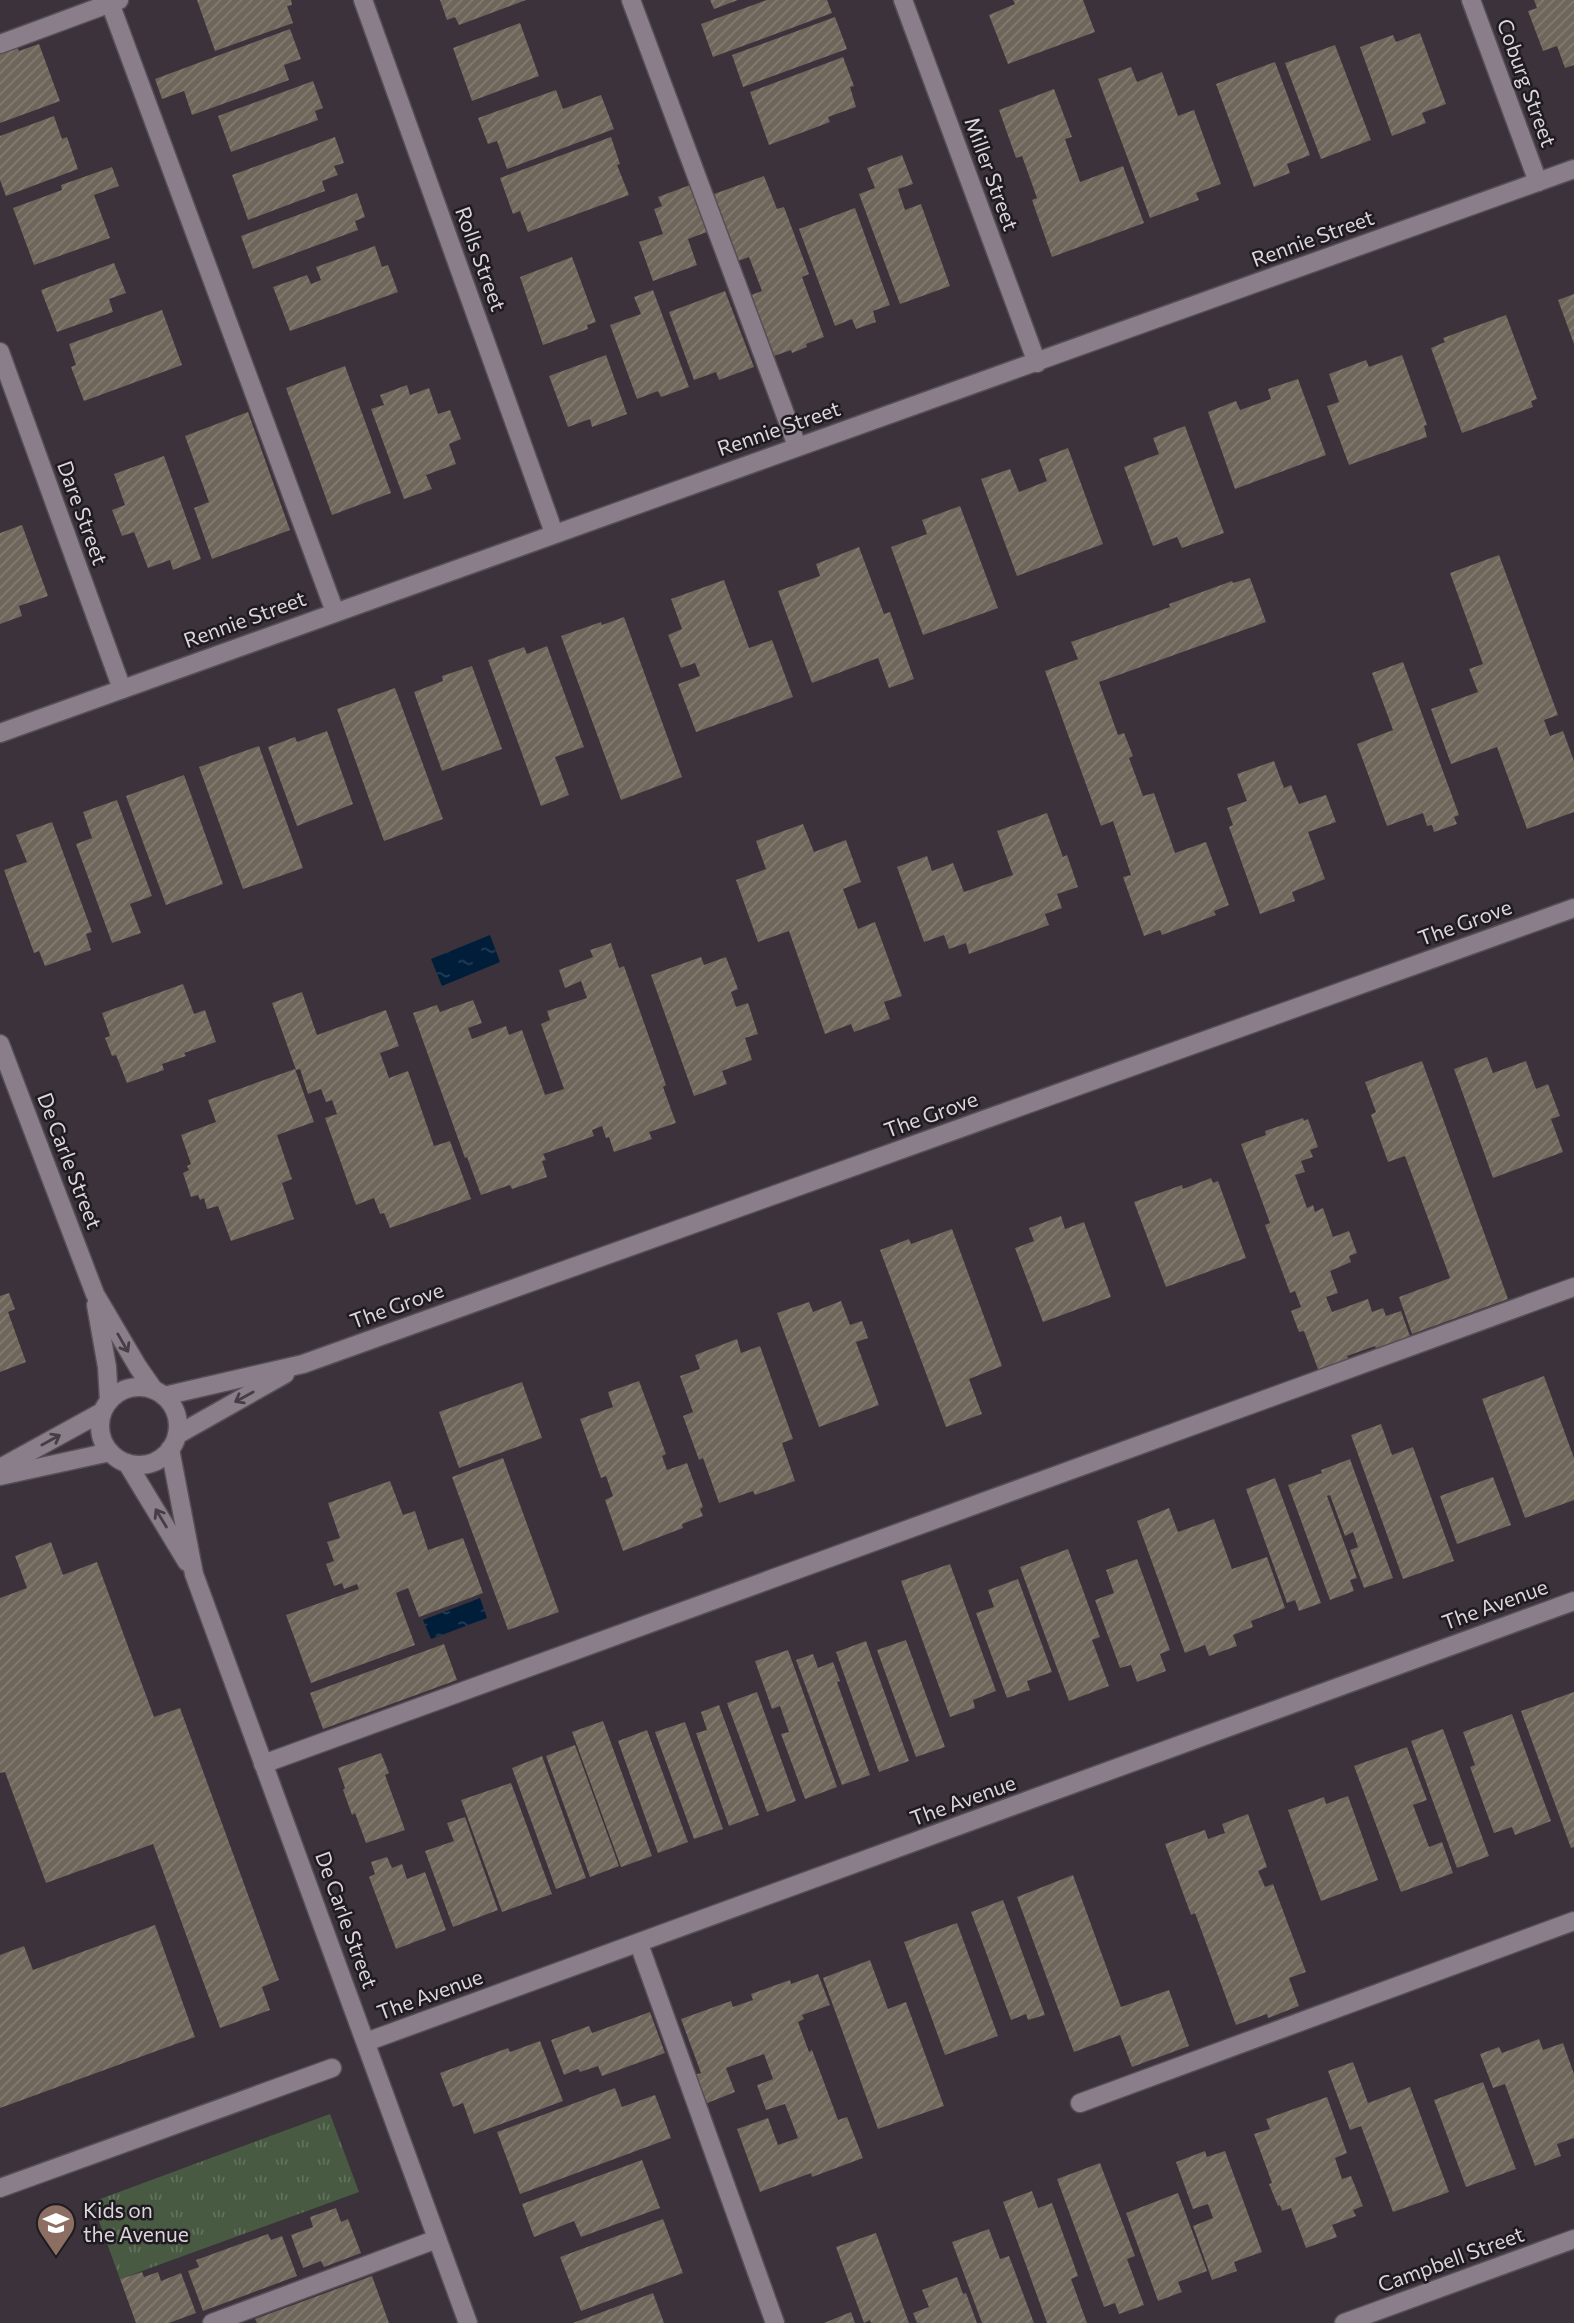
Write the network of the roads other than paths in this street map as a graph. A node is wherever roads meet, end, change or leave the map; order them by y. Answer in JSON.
{"nodes":[{"id":1,"x":363,"y":0,"type":"edge"},
{"id":2,"x":631,"y":0,"type":"edge"},
{"id":3,"x":903,"y":0,"type":"edge"},
{"id":4,"x":1471,"y":0,"type":"edge"},
{"id":5,"x":114,"y":2,"type":"edge"},
{"id":6,"x":0,"y":44,"type":"edge"},
{"id":7,"x":1574,"y":169,"type":"edge"},
{"id":8,"x":1538,"y":182,"type":"junction"},
{"id":9,"x":0,"y":352,"type":"edge"},
{"id":10,"x":1037,"y":363,"type":"junction"},
{"id":11,"x":797,"y":446,"type":"junction"},
{"id":12,"x":554,"y":534,"type":"junction"},
{"id":13,"x":335,"y":612,"type":"junction"},
{"id":14,"x":122,"y":689,"type":"junction"},
{"id":15,"x":0,"y":733,"type":"edge"},
{"id":16,"x":1574,"y":908,"type":"edge"},
{"id":17,"x":0,"y":1044,"type":"edge"},
{"id":18,"x":1574,"y":1287,"type":"edge"},
{"id":19,"x":95,"y":1294,"type":"junction"},
{"id":20,"x":303,"y":1364,"type":"junction"},
{"id":21,"x":159,"y":1393,"type":"junction"},
{"id":22,"x":105,"y":1407,"type":"junction"},
{"id":23,"x":174,"y":1442,"type":"junction"},
{"id":24,"x":110,"y":1452,"type":"junction"},
{"id":25,"x":127,"y":1463,"type":"junction"},
{"id":26,"x":0,"y":1468,"type":"edge"},
{"id":27,"x":0,"y":1476,"type":"edge"},
{"id":28,"x":194,"y":1574,"type":"junction"},
{"id":29,"x":1574,"y":1601,"type":"edge"},
{"id":30,"x":263,"y":1763,"type":"junction"},
{"id":31,"x":1574,"y":1921,"type":"edge"},
{"id":32,"x":639,"y":1944,"type":"junction"},
{"id":33,"x":366,"y":2042,"type":"junction"},
{"id":34,"x":332,"y":2068,"type":"dead end"},
{"id":35,"x":1080,"y":2103,"type":"dead end"},
{"id":36,"x":0,"y":2188,"type":"edge"},
{"id":37,"x":437,"y":2239,"type":"junction"},
{"id":38,"x":1574,"y":2239,"type":"edge"},
{"id":39,"x":212,"y":2323,"type":"edge"},
{"id":40,"x":468,"y":2323,"type":"edge"},
{"id":41,"x":775,"y":2323,"type":"edge"},
{"id":42,"x":1344,"y":2323,"type":"edge"}],
"edges":[{"from":1,"to":12,"type":"street","name":"Rolls Street"},
{"from":2,"to":11,"type":"street"},
{"from":3,"to":10,"type":"street","name":"Miller Street"},
{"from":4,"to":8,"type":"street","name":"Coburg Street"},
{"from":5,"to":6,"type":"street"},
{"from":5,"to":13,"type":"street"},
{"from":7,"to":8,"type":"street","name":"Rennie Street"},
{"from":8,"to":10,"type":"street","name":"Rennie Street"},
{"from":9,"to":14,"type":"street","name":"Dare Street"},
{"from":10,"to":11,"type":"street","name":"Rennie Street"},
{"from":11,"to":12,"type":"street","name":"Rennie Street"},
{"from":12,"to":13,"type":"street","name":"Rennie Street"},
{"from":13,"to":14,"type":"street","name":"Rennie Street"},
{"from":14,"to":15,"type":"street","name":"Rennie Street"},
{"from":16,"to":20,"type":"street","name":"The Grove"},
{"from":17,"to":19,"type":"street","name":"De Carle Street"},
{"from":18,"to":30,"type":"street"},
{"from":19,"to":21,"type":"street","name":"De Carle Street","one_way":true},
{"from":19,"to":22,"type":"street","name":"De Carle Street"},
{"from":20,"to":21,"type":"street","name":"The Grove"},
{"from":20,"to":23,"type":"street","name":"The Grove","one_way":true},
{"from":21,"to":22,"type":"street"},
{"from":21,"to":23,"type":"street"},
{"from":22,"to":24,"type":"street"},
{"from":26,"to":22,"type":"street","one_way":true},
{"from":23,"to":25,"type":"street"},
{"from":23,"to":28,"type":"street","name":"De Carle Street"},
{"from":24,"to":25,"type":"street"},
{"from":24,"to":27,"type":"street"},
{"from":28,"to":25,"type":"street","name":"De Carle Street","one_way":true},
{"from":28,"to":30,"type":"street","name":"De Carle Street"},
{"from":29,"to":32,"type":"street","name":"The Avenue"},
{"from":30,"to":33,"type":"street","name":"De Carle Street"},
{"from":31,"to":35,"type":"street"},
{"from":32,"to":33,"type":"street","name":"The Avenue"},
{"from":32,"to":41,"type":"street"},
{"from":33,"to":37,"type":"street","name":"De Carle Street"},
{"from":34,"to":36,"type":"street"},
{"from":37,"to":39,"type":"street"},
{"from":37,"to":40,"type":"street","name":"De Carle Street"},
{"from":38,"to":42,"type":"street","name":"Campbell Street"}]}
